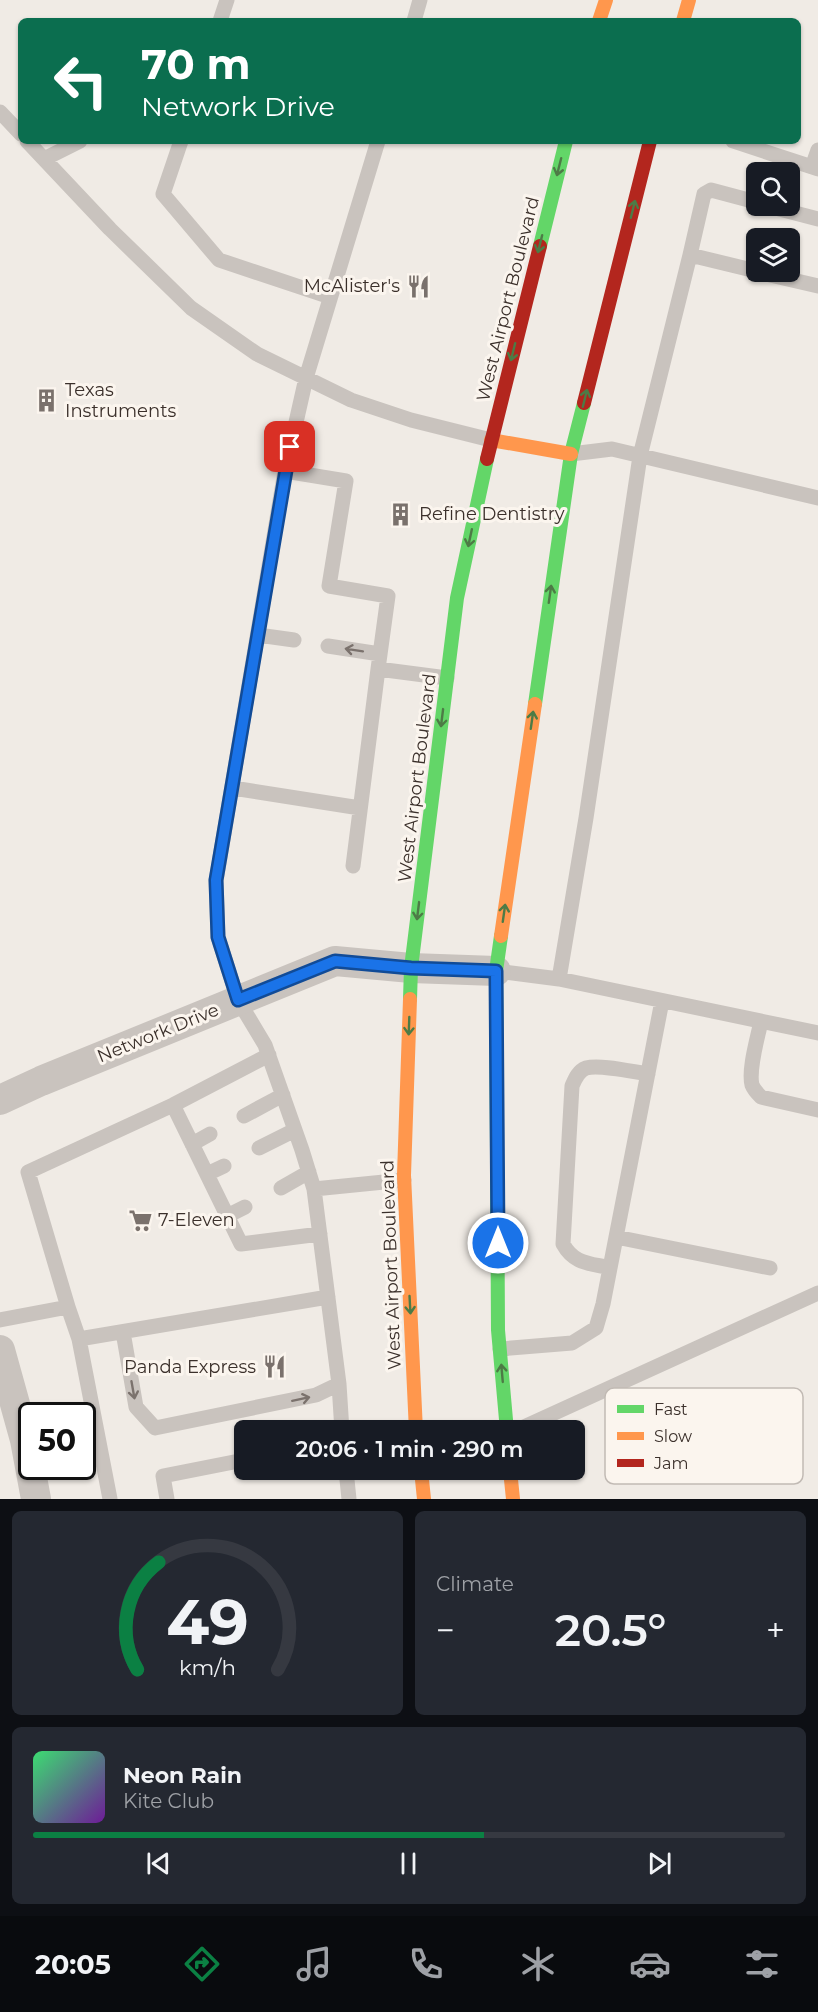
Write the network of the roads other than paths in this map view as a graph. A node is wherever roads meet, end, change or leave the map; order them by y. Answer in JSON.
{"nodes":[{"id":1,"x":227,"y":0,"type":"edge"},
{"id":2,"x":420,"y":0,"type":"edge"},
{"id":3,"x":606,"y":0,"type":"edge"},
{"id":4,"x":689,"y":0,"type":"edge"},
{"id":5,"x":221,"y":18,"type":"edge"},
{"id":6,"x":415,"y":18,"type":"edge"},
{"id":7,"x":601,"y":18,"type":"edge"},
{"id":8,"x":684,"y":18,"type":"edge"},
{"id":9,"x":0,"y":112,"type":"edge"},
{"id":10,"x":18,"y":131,"type":"edge"},
{"id":11,"x":30,"y":144,"type":"edge"},
{"id":12,"x":74,"y":144,"type":"edge"},
{"id":13,"x":180,"y":144,"type":"edge"},
{"id":14,"x":377,"y":144,"type":"edge"},
{"id":15,"x":565,"y":144,"type":"edge"},
{"id":16,"x":649,"y":144,"type":"edge"},
{"id":17,"x":742,"y":144,"type":"edge"},
{"id":18,"x":818,"y":150,"type":"edge"},
{"id":19,"x":45,"y":159,"type":"junction"},
{"id":20,"x":815,"y":168,"type":"edge"},
{"id":21,"x":746,"y":199,"type":"edge"},
{"id":22,"x":800,"y":214,"type":"edge"},
{"id":23,"x":818,"y":219,"type":"edge"},
{"id":24,"x":690,"y":255,"type":"junction"},
{"id":25,"x":746,"y":268,"type":"edge"},
{"id":26,"x":800,"y":282,"type":"edge"},
{"id":27,"x":818,"y":286,"type":"edge"},
{"id":28,"x":330,"y":297,"type":"junction"},
{"id":29,"x":306,"y":378,"type":"junction"},
{"id":30,"x":491,"y":440,"type":"junction"},
{"id":31,"x":571,"y":454,"type":"junction"},
{"id":32,"x":640,"y":456,"type":"junction"},
{"id":33,"x":285,"y":471,"type":"junction"},
{"id":34,"x":818,"y":498,"type":"edge"},
{"id":35,"x":258,"y":634,"type":"junction"},
{"id":36,"x":294,"y":640,"type":"dead end"},
{"id":37,"x":328,"y":646,"type":"dead end"},
{"id":38,"x":379,"y":661,"type":"junction"},
{"id":39,"x":447,"y":678,"type":"junction"},
{"id":40,"x":232,"y":788,"type":"junction"},
{"id":41,"x":360,"y":808,"type":"junction"},
{"id":42,"x":353,"y":866,"type":"dead end"},
{"id":43,"x":411,"y":968,"type":"junction"},
{"id":44,"x":496,"y":971,"type":"junction"},
{"id":45,"x":559,"y":979,"type":"junction"},
{"id":46,"x":238,"y":1000,"type":"junction"},
{"id":47,"x":662,"y":1001,"type":"junction"},
{"id":48,"x":761,"y":1021,"type":"junction"},
{"id":49,"x":818,"y":1033,"type":"edge"},
{"id":50,"x":269,"y":1055,"type":"junction"},
{"id":51,"x":648,"y":1074,"type":"junction"},
{"id":52,"x":283,"y":1095,"type":"junction"},
{"id":53,"x":0,"y":1100,"type":"edge"},
{"id":54,"x":173,"y":1105,"type":"junction"},
{"id":55,"x":818,"y":1110,"type":"edge"},
{"id":56,"x":244,"y":1116,"type":"dead end"},
{"id":57,"x":295,"y":1130,"type":"junction"},
{"id":58,"x":210,"y":1134,"type":"dead end"},
{"id":59,"x":192,"y":1144,"type":"junction"},
{"id":60,"x":260,"y":1148,"type":"dead end"},
{"id":61,"x":224,"y":1166,"type":"dead end"},
{"id":62,"x":309,"y":1172,"type":"junction"},
{"id":63,"x":207,"y":1174,"type":"junction"},
{"id":64,"x":404,"y":1180,"type":"junction"},
{"id":65,"x":281,"y":1188,"type":"dead end"},
{"id":66,"x":314,"y":1189,"type":"junction"},
{"id":67,"x":245,"y":1207,"type":"dead end"},
{"id":68,"x":227,"y":1216,"type":"junction"},
{"id":69,"x":320,"y":1234,"type":"junction"},
{"id":70,"x":616,"y":1237,"type":"junction"},
{"id":71,"x":610,"y":1268,"type":"junction"},
{"id":72,"x":770,"y":1268,"type":"dead end"},
{"id":73,"x":818,"y":1293,"type":"edge"},
{"id":74,"x":328,"y":1297,"type":"junction"},
{"id":75,"x":68,"y":1307,"type":"junction"},
{"id":76,"x":0,"y":1320,"type":"edge"},
{"id":77,"x":123,"y":1332,"type":"junction"},
{"id":78,"x":79,"y":1339,"type":"junction"},
{"id":79,"x":500,"y":1349,"type":"junction"},
{"id":80,"x":0,"y":1350,"type":"edge"},
{"id":81,"x":339,"y":1384,"type":"junction"},
{"id":82,"x":609,"y":1388,"type":"edge"},
{"id":83,"x":605,"y":1390,"type":"edge"},
{"id":84,"x":341,"y":1420,"type":"edge"},
{"id":85,"x":415,"y":1420,"type":"edge"},
{"id":86,"x":506,"y":1420,"type":"edge"},
{"id":87,"x":539,"y":1420,"type":"edge"},
{"id":88,"x":234,"y":1462,"type":"edge"},
{"id":89,"x":347,"y":1480,"type":"edge"},
{"id":90,"x":422,"y":1480,"type":"edge"},
{"id":91,"x":511,"y":1480,"type":"edge"},
{"id":92,"x":36,"y":1499,"type":"edge"},
{"id":93,"x":110,"y":1499,"type":"edge"},
{"id":94,"x":167,"y":1499,"type":"edge"},
{"id":95,"x":350,"y":1499,"type":"edge"},
{"id":96,"x":424,"y":1499,"type":"edge"},
{"id":97,"x":513,"y":1499,"type":"edge"}],
"edges":[{"from":1,"to":5,"type":"lane"},
{"from":2,"to":6,"type":"lane"},
{"from":3,"to":7,"type":"main road"},
{"from":4,"to":8,"type":"main road"},
{"from":9,"to":10,"type":"lane"},
{"from":11,"to":19,"type":"lane"},
{"from":12,"to":19,"type":"lane"},
{"from":13,"to":28,"type":"lane"},
{"from":14,"to":28,"type":"lane"},
{"from":15,"to":30,"type":"main road","name":"West Airport Boulevard","one_way":true},
{"from":31,"to":16,"type":"main road","one_way":true},
{"from":17,"to":20,"type":"lane"},
{"from":18,"to":20,"type":"lane"},
{"from":19,"to":29,"type":"lane"},
{"from":21,"to":24,"type":"lane"},
{"from":22,"to":23,"type":"lane"},
{"from":24,"to":25,"type":"lane"},
{"from":24,"to":32,"type":"lane"},
{"from":26,"to":27,"type":"lane"},
{"from":28,"to":29,"type":"lane"},
{"from":29,"to":30,"type":"lane"},
{"from":29,"to":33,"type":"lane"},
{"from":30,"to":31,"type":"main road"},
{"from":30,"to":39,"type":"main road","name":"West Airport Boulevard","one_way":true},
{"from":31,"to":32,"type":"lane"},
{"from":44,"to":31,"type":"main road","one_way":true},
{"from":32,"to":34,"type":"lane"},
{"from":32,"to":45,"type":"lane"},
{"from":33,"to":35,"type":"lane"},
{"from":33,"to":38,"type":"lane"},
{"from":35,"to":36,"type":"lane"},
{"from":35,"to":40,"type":"lane"},
{"from":38,"to":37,"type":"lane","one_way":true},
{"from":38,"to":39,"type":"lane"},
{"from":38,"to":41,"type":"lane"},
{"from":39,"to":43,"type":"main road","name":"West Airport Boulevard","one_way":true},
{"from":40,"to":41,"type":"lane"},
{"from":40,"to":46,"type":"lane"},
{"from":41,"to":42,"type":"lane"},
{"from":43,"to":44,"type":"street","name":"Network Drive"},
{"from":43,"to":46,"type":"street","name":"Network Drive"},
{"from":43,"to":64,"type":"main road","name":"West Airport Boulevard","one_way":true},
{"from":44,"to":45,"type":"lane"},
{"from":44,"to":79,"type":"main road"},
{"from":45,"to":47,"type":"lane"},
{"from":46,"to":50,"type":"lane"},
{"from":46,"to":53,"type":"street","name":"Network Drive"},
{"from":47,"to":48,"type":"lane"},
{"from":47,"to":51,"type":"lane"},
{"from":48,"to":49,"type":"lane"},
{"from":48,"to":55,"type":"lane"},
{"from":50,"to":52,"type":"lane"},
{"from":50,"to":54,"type":"lane"},
{"from":51,"to":70,"type":"lane"},
{"from":51,"to":71,"type":"lane"},
{"from":52,"to":56,"type":"lane"},
{"from":52,"to":57,"type":"lane"},
{"from":54,"to":59,"type":"lane"},
{"from":54,"to":75,"type":"lane"},
{"from":57,"to":60,"type":"lane"},
{"from":57,"to":62,"type":"lane"},
{"from":58,"to":59,"type":"lane"},
{"from":59,"to":63,"type":"lane"},
{"from":61,"to":63,"type":"lane"},
{"from":62,"to":65,"type":"lane"},
{"from":62,"to":66,"type":"lane"},
{"from":63,"to":68,"type":"lane"},
{"from":64,"to":66,"type":"lane"},
{"from":64,"to":85,"type":"main road","name":"West Airport Boulevard","one_way":true},
{"from":66,"to":69,"type":"lane"},
{"from":67,"to":68,"type":"lane"},
{"from":68,"to":69,"type":"lane"},
{"from":69,"to":74,"type":"lane"},
{"from":70,"to":71,"type":"lane"},
{"from":70,"to":72,"type":"lane"},
{"from":71,"to":79,"type":"lane"},
{"from":73,"to":82,"type":"lane"},
{"from":74,"to":77,"type":"lane"},
{"from":74,"to":81,"type":"lane"},
{"from":75,"to":76,"type":"lane"},
{"from":75,"to":78,"type":"lane"},
{"from":77,"to":78,"type":"lane"},
{"from":77,"to":81,"type":"lane","one_way":true},
{"from":78,"to":93,"type":"lane"},
{"from":86,"to":79,"type":"main road","one_way":true},
{"from":80,"to":92,"type":"street"},
{"from":81,"to":84,"type":"lane"},
{"from":83,"to":87,"type":"lane"},
{"from":88,"to":94,"type":"lane"},
{"from":89,"to":95,"type":"lane"},
{"from":90,"to":96,"type":"main road"},
{"from":91,"to":97,"type":"main road"}]}
